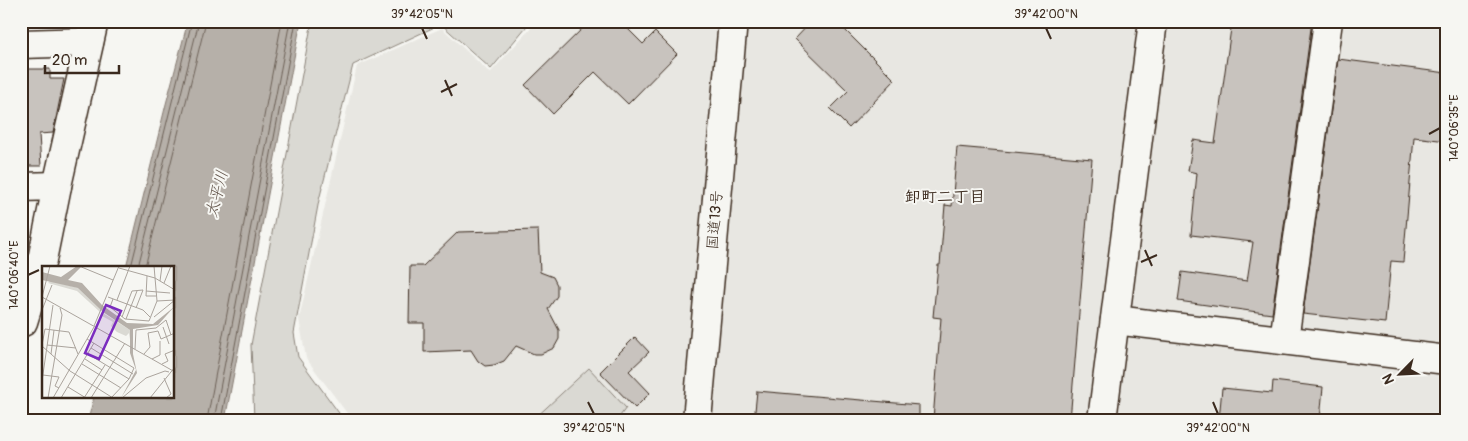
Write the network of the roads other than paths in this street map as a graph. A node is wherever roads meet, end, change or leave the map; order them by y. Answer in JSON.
{"nodes":[{"id":1,"x":733,"y":21,"type":"edge"},
{"id":2,"x":1153,"y":21,"type":"edge"},
{"id":3,"x":1328,"y":21,"type":"edge"},
{"id":4,"x":92,"y":31,"type":"edge"},
{"id":5,"x":21,"y":44,"type":"edge"},
{"id":6,"x":57,"y":186,"type":"junction"},
{"id":7,"x":21,"y":187,"type":"edge"},
{"id":8,"x":1115,"y":320,"type":"junction"},
{"id":9,"x":21,"y":322,"type":"edge"},
{"id":10,"x":1284,"y":340,"type":"junction"},
{"id":11,"x":1447,"y":360,"type":"edge"},
{"id":12,"x":697,"y":420,"type":"edge"},
{"id":13,"x":1102,"y":420,"type":"edge"}],
"edges":[{"from":1,"to":12,"type":"main road","name":"国道13号"},
{"from":2,"to":8,"type":"main road"},
{"from":3,"to":10,"type":"main road"},
{"from":4,"to":5,"type":"main road"},
{"from":4,"to":6,"type":"main road"},
{"from":6,"to":7,"type":"main road"},
{"from":6,"to":9,"type":"main road"},
{"from":8,"to":10,"type":"main road"},
{"from":8,"to":13,"type":"main road"},
{"from":10,"to":11,"type":"main road"}]}
